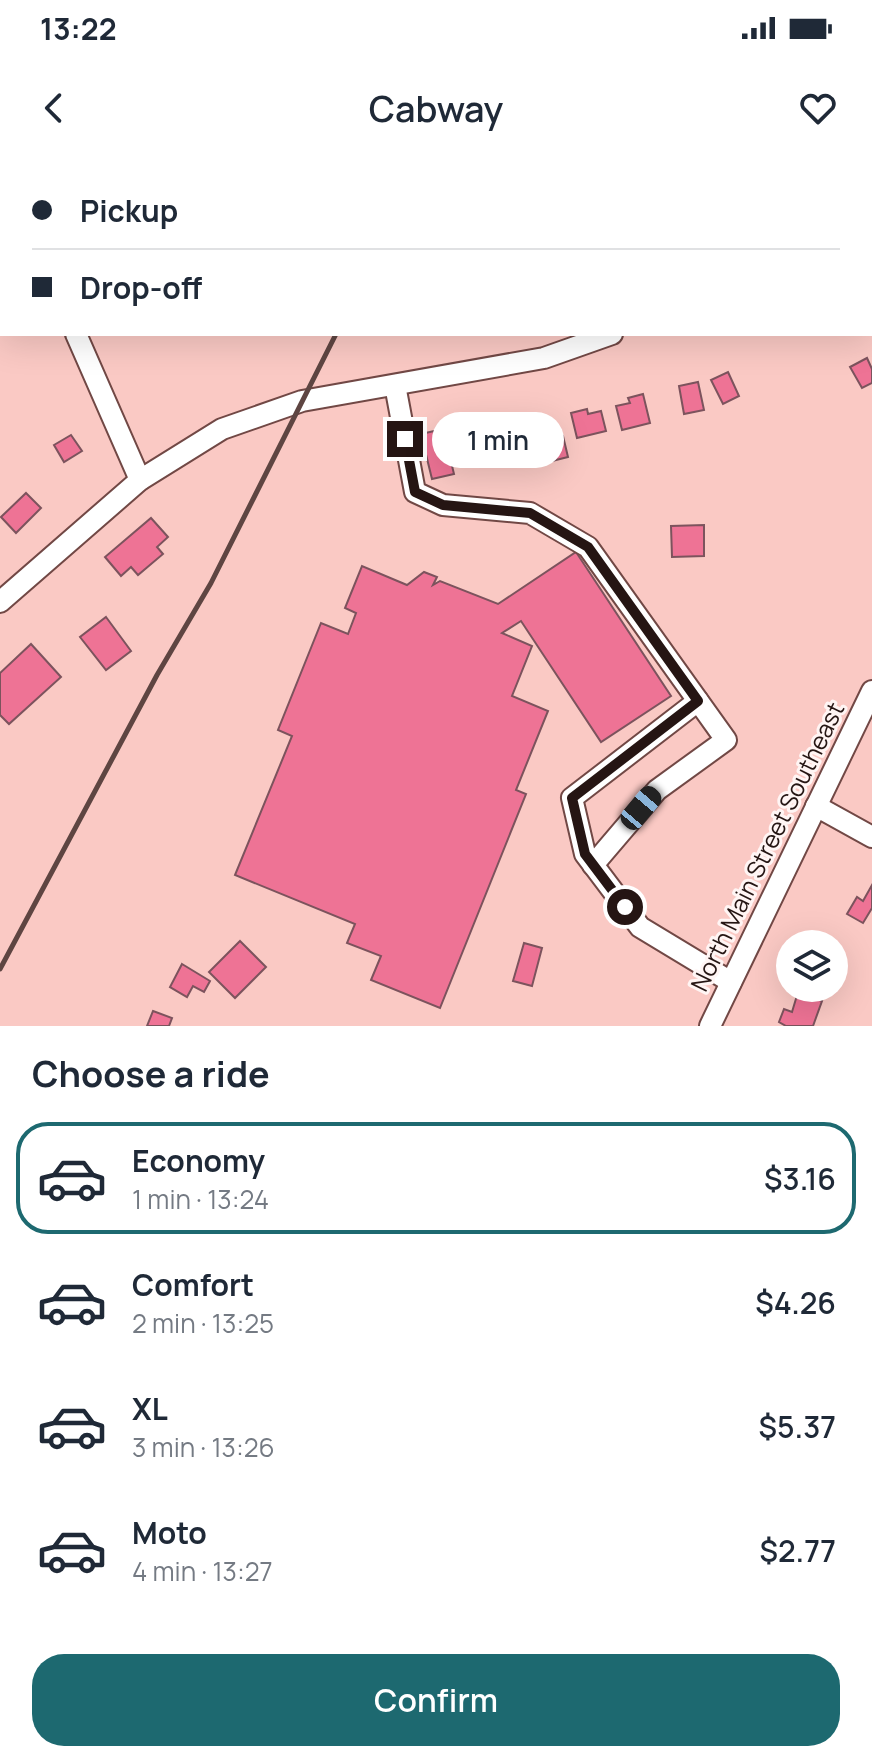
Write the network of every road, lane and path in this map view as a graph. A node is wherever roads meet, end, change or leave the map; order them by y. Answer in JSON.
{"nodes":[{"id":1,"x":77,"y":336,"type":"edge"},
{"id":2,"x":606,"y":336,"type":"edge"},
{"id":3,"x":395,"y":385,"type":"junction"},
{"id":4,"x":140,"y":480,"type":"junction"},
{"id":5,"x":0,"y":602,"type":"edge"},
{"id":6,"x":698,"y":701,"type":"junction"},
{"id":7,"x":870,"y":703,"type":"edge"},
{"id":8,"x":816,"y":806,"type":"junction"},
{"id":9,"x":872,"y":837,"type":"edge"},
{"id":10,"x":593,"y":865,"type":"junction"},
{"id":11,"x":731,"y":982,"type":"junction"},
{"id":12,"x":710,"y":1026,"type":"edge"}],
"edges":[{"from":1,"to":4,"type":"street"},
{"from":2,"to":3,"type":"street"},
{"from":3,"to":4,"type":"street"},
{"from":3,"to":6,"type":"street"},
{"from":4,"to":5,"type":"street"},
{"from":6,"to":10,"type":"street"},
{"from":6,"to":10,"type":"street"},
{"from":7,"to":8,"type":"street","name":"North Main Street Southeast"},
{"from":8,"to":9,"type":"street"},
{"from":8,"to":11,"type":"street","name":"North Main Street Southeast"},
{"from":10,"to":11,"type":"street"},
{"from":11,"to":12,"type":"street","name":"North Main Street Southeast"}]}
